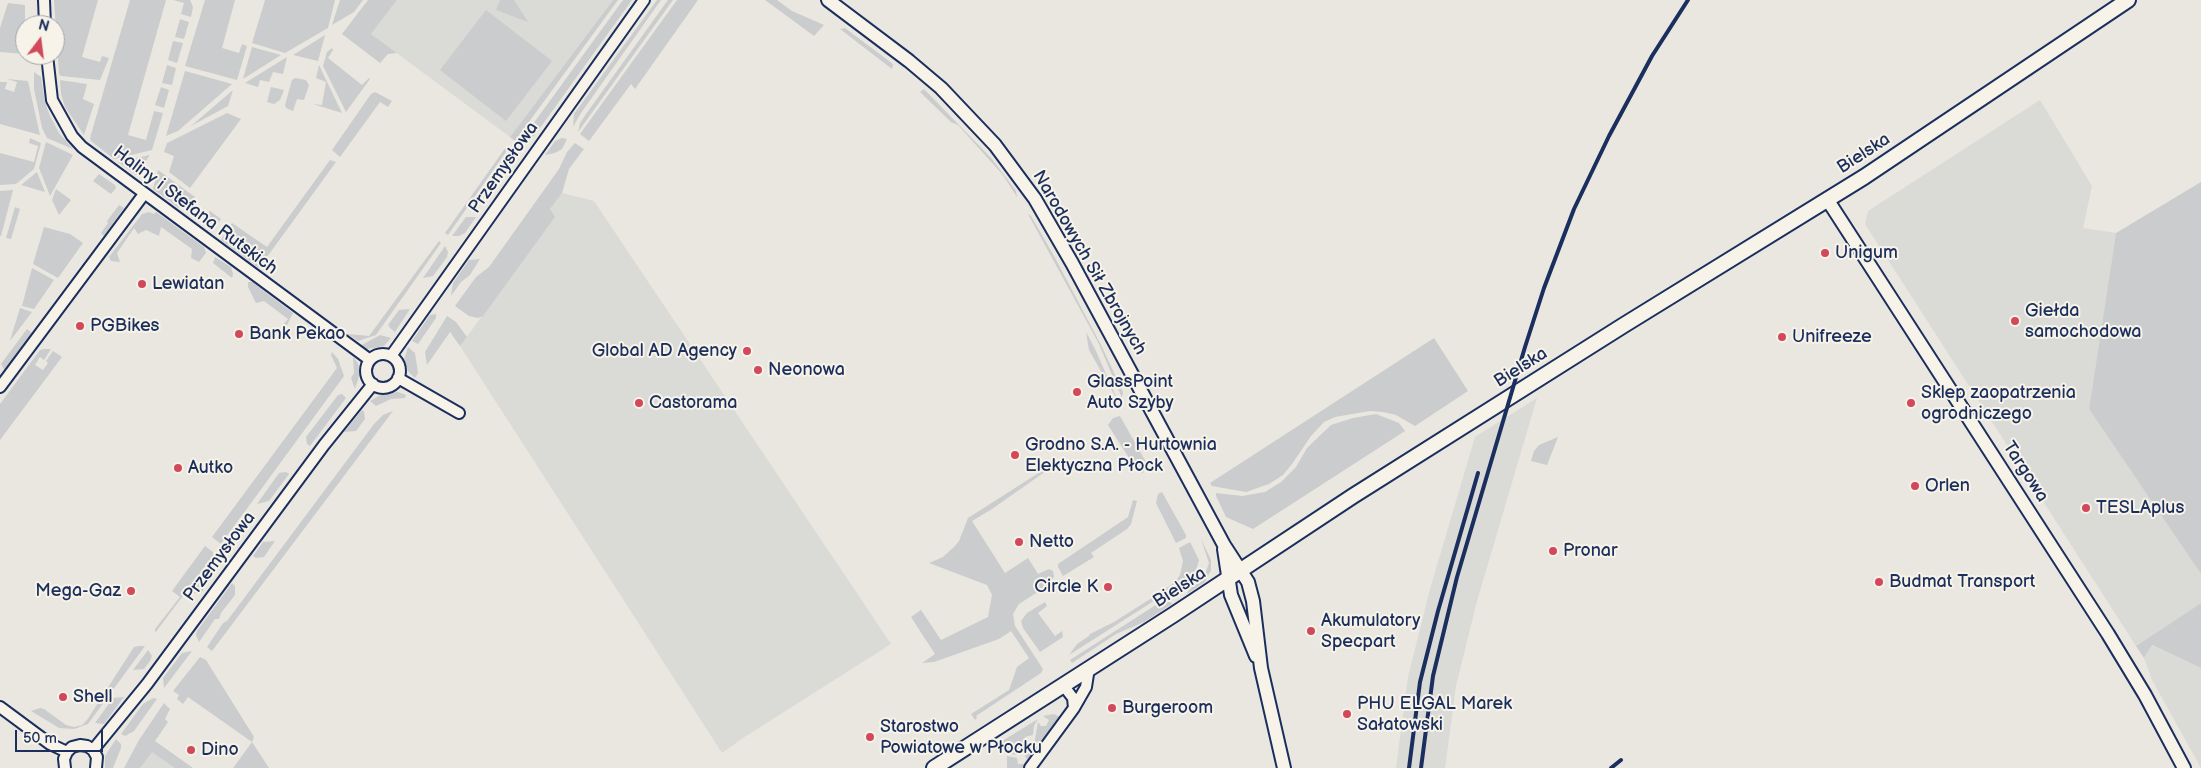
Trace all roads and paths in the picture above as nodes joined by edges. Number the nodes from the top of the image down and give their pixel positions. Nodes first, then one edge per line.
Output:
1 (44, 0) edge
2 (644, 0) edge
3 (828, 0) edge
4 (2128, 0) edge
5 (45, 15) edge
6 (48, 65) edge
7 (144, 194) junction
8 (1827, 200) junction
9 (391, 356) junction
10 (370, 360) junction
11 (398, 378) junction
12 (373, 384) junction
13 (0, 387) edge
14 (459, 413) dead end
15 (1224, 545) junction
16 (1241, 570) junction
17 (1228, 578) junction
18 (1089, 668) junction
19 (1261, 668) junction
20 (1063, 685) junction
21 (0, 707) edge
22 (1074, 708) junction
23 (93, 750) junction
24 (67, 752) junction
25 (66, 768) edge
26 (96, 768) edge
27 (934, 768) edge
28 (1030, 768) edge
29 (1284, 768) edge
30 (2184, 768) edge

1 - 5 street
2 - 9 street, Przemysłowa
3 - 15 street, Narodowych Sił Zbrojnych
4 - 8 main road, Bielska
6 - 7 street, Haliny i Stefana Rutskich
7 - 10 street, Haliny i Stefana Rutskich
7 - 13 street
8 - 16 main road, Bielska
8 - 30 street, Targowa
9 - 10 street
9 - 11 street
10 - 12 street
11 - 12 street
11 - 14 street
12 - 23 street, Przemysłowa
15 - 16 street, Narodowych Sił Zbrojnych
15 - 17 street, Narodowych Sił Zbrojnych
16 - 17 main road, Bielska
16 - 19 street, Narodowych Sił Zbrojnych
17 - 18 main road, Bielska
17 - 19 street, Narodowych Sił Zbrojnych
18 - 20 main road, Bielska
18 - 22 street
19 - 29 street
20 - 22 street
20 - 27 main road, Bielska
21 - 24 street
22 - 28 street
23 - 24 street
23 - 26 street
24 - 25 street

